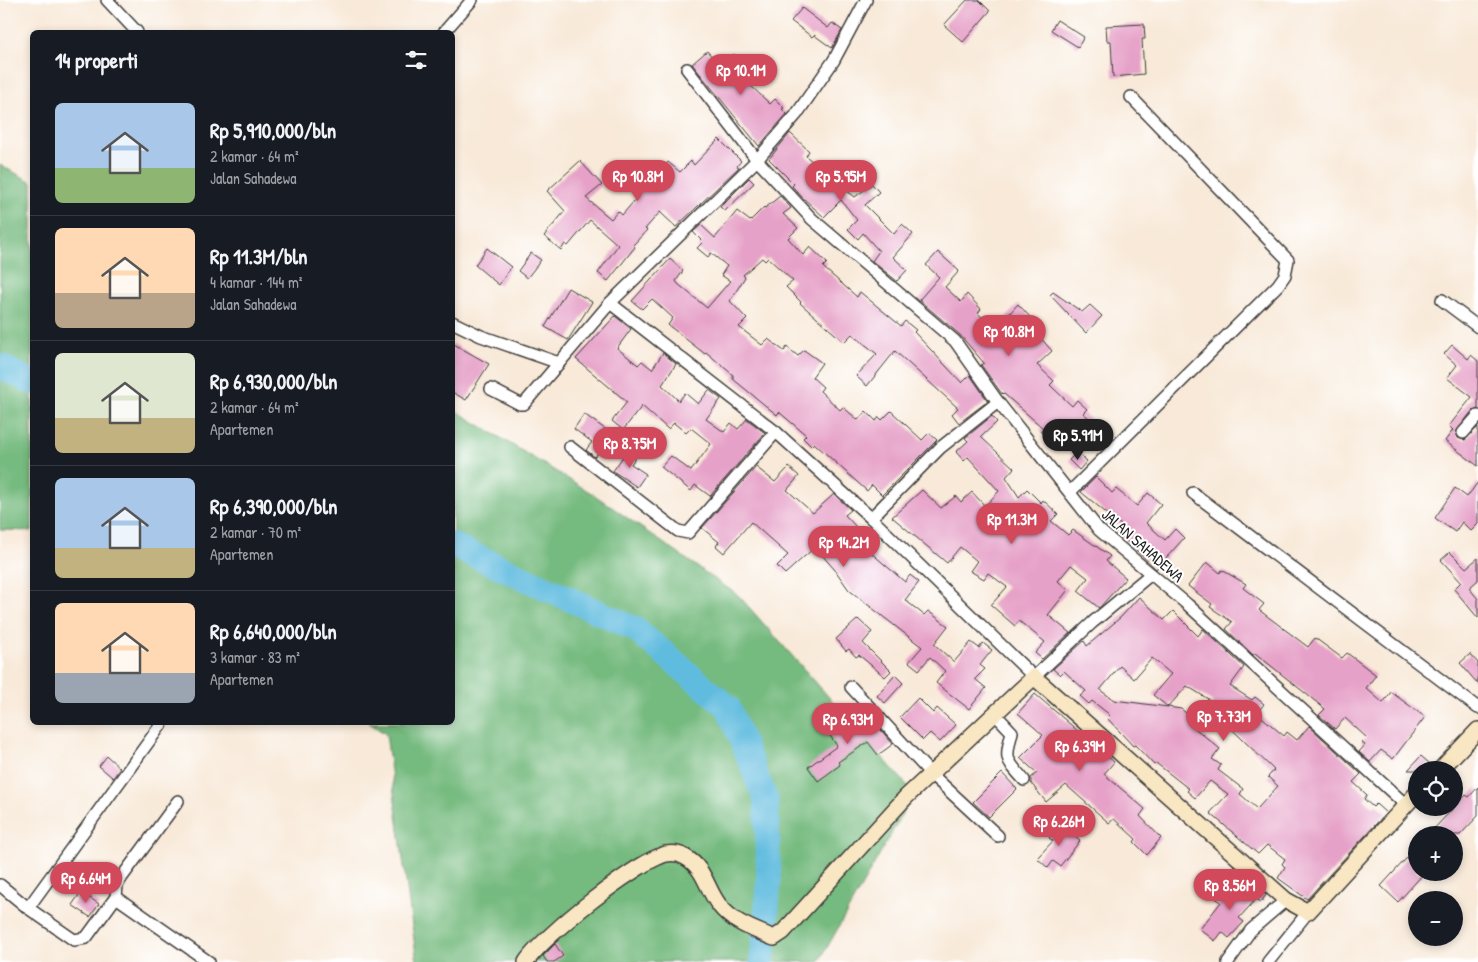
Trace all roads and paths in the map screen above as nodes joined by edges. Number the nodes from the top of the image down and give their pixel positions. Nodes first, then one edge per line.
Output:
1 (107, 0) edge
2 (472, 0) edge
3 (866, 0) edge
4 (135, 30) edge
5 (446, 30) edge
6 (687, 69) dead end
7 (1131, 97) dead end
8 (757, 160) junction
9 (1442, 300) dead end
10 (610, 303) junction
11 (455, 323) edge
12 (1478, 327) edge
13 (560, 362) junction
14 (491, 389) dead end
15 (998, 402) junction
16 (1478, 416) edge
17 (776, 432) junction
18 (1463, 433) dead end
19 (570, 447) dead end
20 (1070, 492) junction
21 (1193, 493) dead end
22 (872, 518) junction
23 (1151, 574) junction
24 (1034, 677) junction
25 (852, 687) dead end
26 (1478, 708) edge
27 (995, 714) junction
28 (161, 725) edge
29 (1478, 730) edge
30 (1449, 761) edge
31 (931, 774) junction
32 (1024, 780) dead end
33 (1408, 797) edge
34 (178, 801) dead end
35 (1408, 803) edge
36 (998, 836) dead end
37 (0, 885) edge
38 (116, 898) junction
39 (1286, 900) junction
40 (28, 908) junction
41 (1308, 912) junction
42 (209, 962) edge
43 (526, 962) edge
44 (1228, 962) edge
45 (1268, 962) edge

1 - 4 street
2 - 5 street
3 - 8 street
6 - 8 street, JALAN SAHADEWA
7 - 20 street
8 - 10 street
8 - 15 street, JALAN SAHADEWA
9 - 12 street
10 - 13 street
10 - 17 street
11 - 13 street
13 - 14 street
15 - 20 street, JALAN SAHADEWA
15 - 22 street
16 - 18 street
17 - 19 street
17 - 22 street
20 - 23 street, JALAN SAHADEWA
21 - 26 street
22 - 24 street
23 - 24 street
23 - 33 street, JALAN SAHADEWA
24 - 27 street
24 - 39 street
25 - 31 street
27 - 31 street
27 - 32 street
28 - 40 street
29 - 30 street
31 - 36 street
31 - 43 street
34 - 38 street
35 - 41 street
37 - 40 street
38 - 40 street
38 - 42 street
39 - 41 street
39 - 44 street
41 - 45 street

